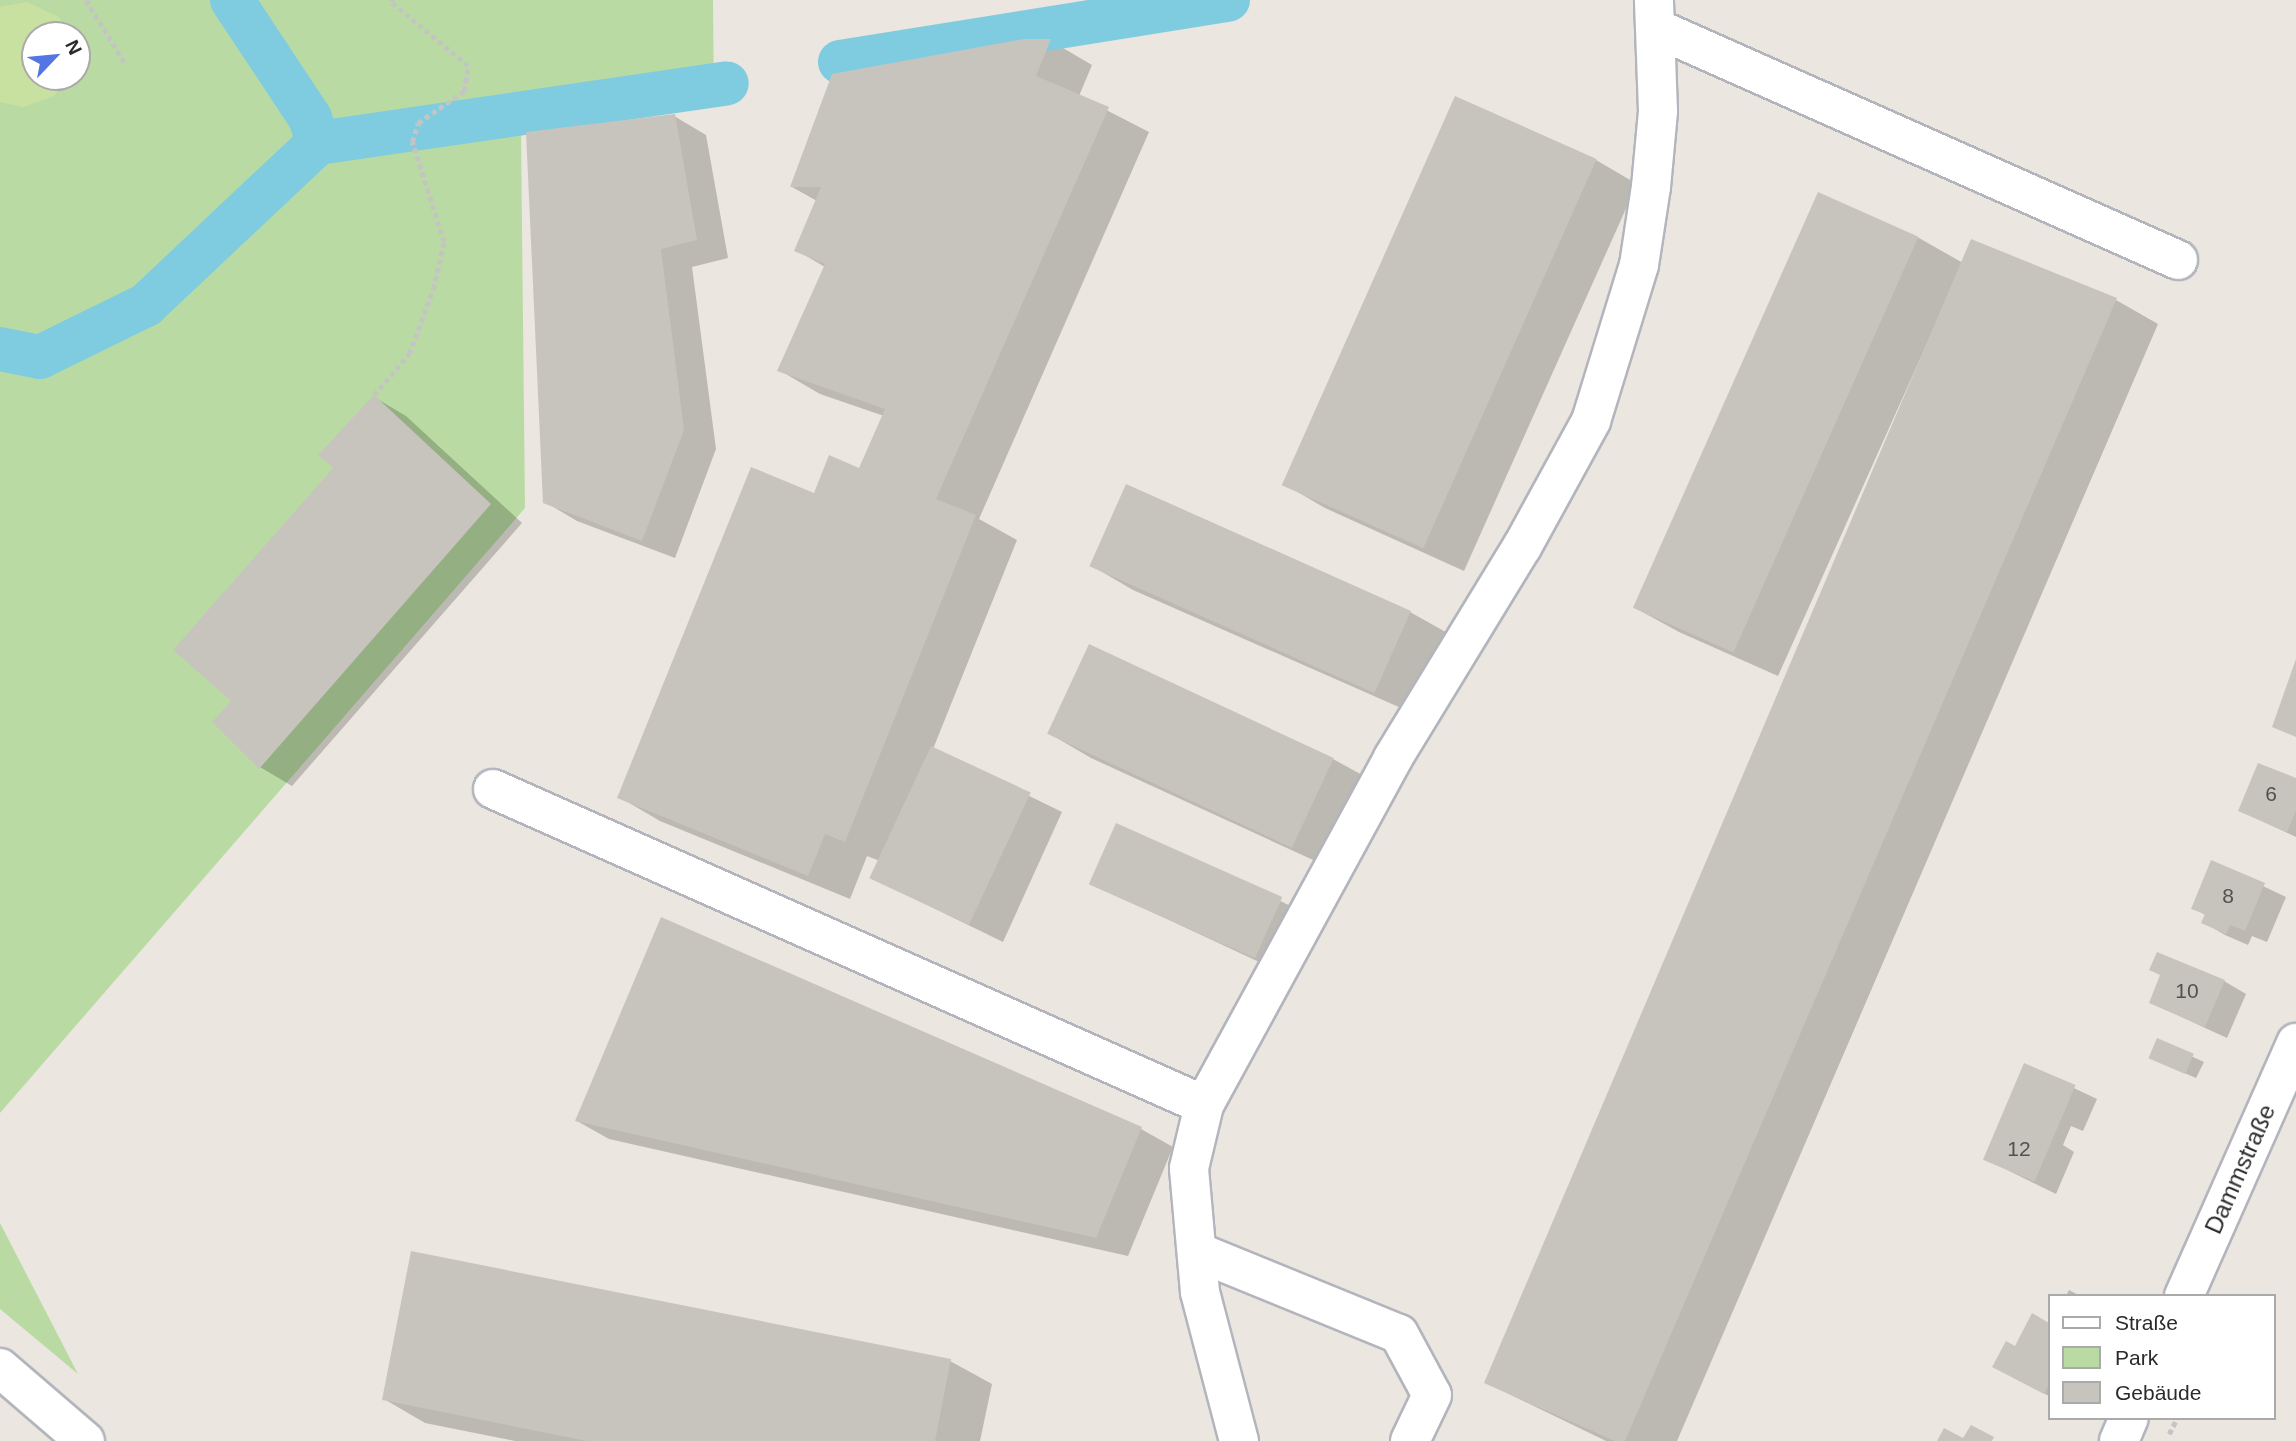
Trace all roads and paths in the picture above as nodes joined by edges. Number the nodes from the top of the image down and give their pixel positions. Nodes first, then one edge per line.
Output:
1 (86, 0) edge
2 (392, 1) edge
3 (1656, 14) edge
4 (125, 63) dead end
5 (2178, 260) dead end
6 (374, 395) dead end
7 (493, 789) dead end
8 (2296, 1043) edge
9 (1204, 1105) junction
10 (1198, 1252) junction
11 (2185, 1294) edge
12 (0, 1368) edge
13 (2128, 1420) edge
14 (2176, 1420) edge
15 (85, 1441) edge
16 (1239, 1441) edge
17 (1410, 1441) edge
18 (2119, 1441) edge
19 (2166, 1441) edge

1 - 4 path
2 - 6 path
3 - 5 street
3 - 9 street
7 - 9 street
8 - 11 street, Dammstraße
9 - 10 street
10 - 16 street
10 - 17 street
12 - 15 street
13 - 18 street
14 - 19 path

